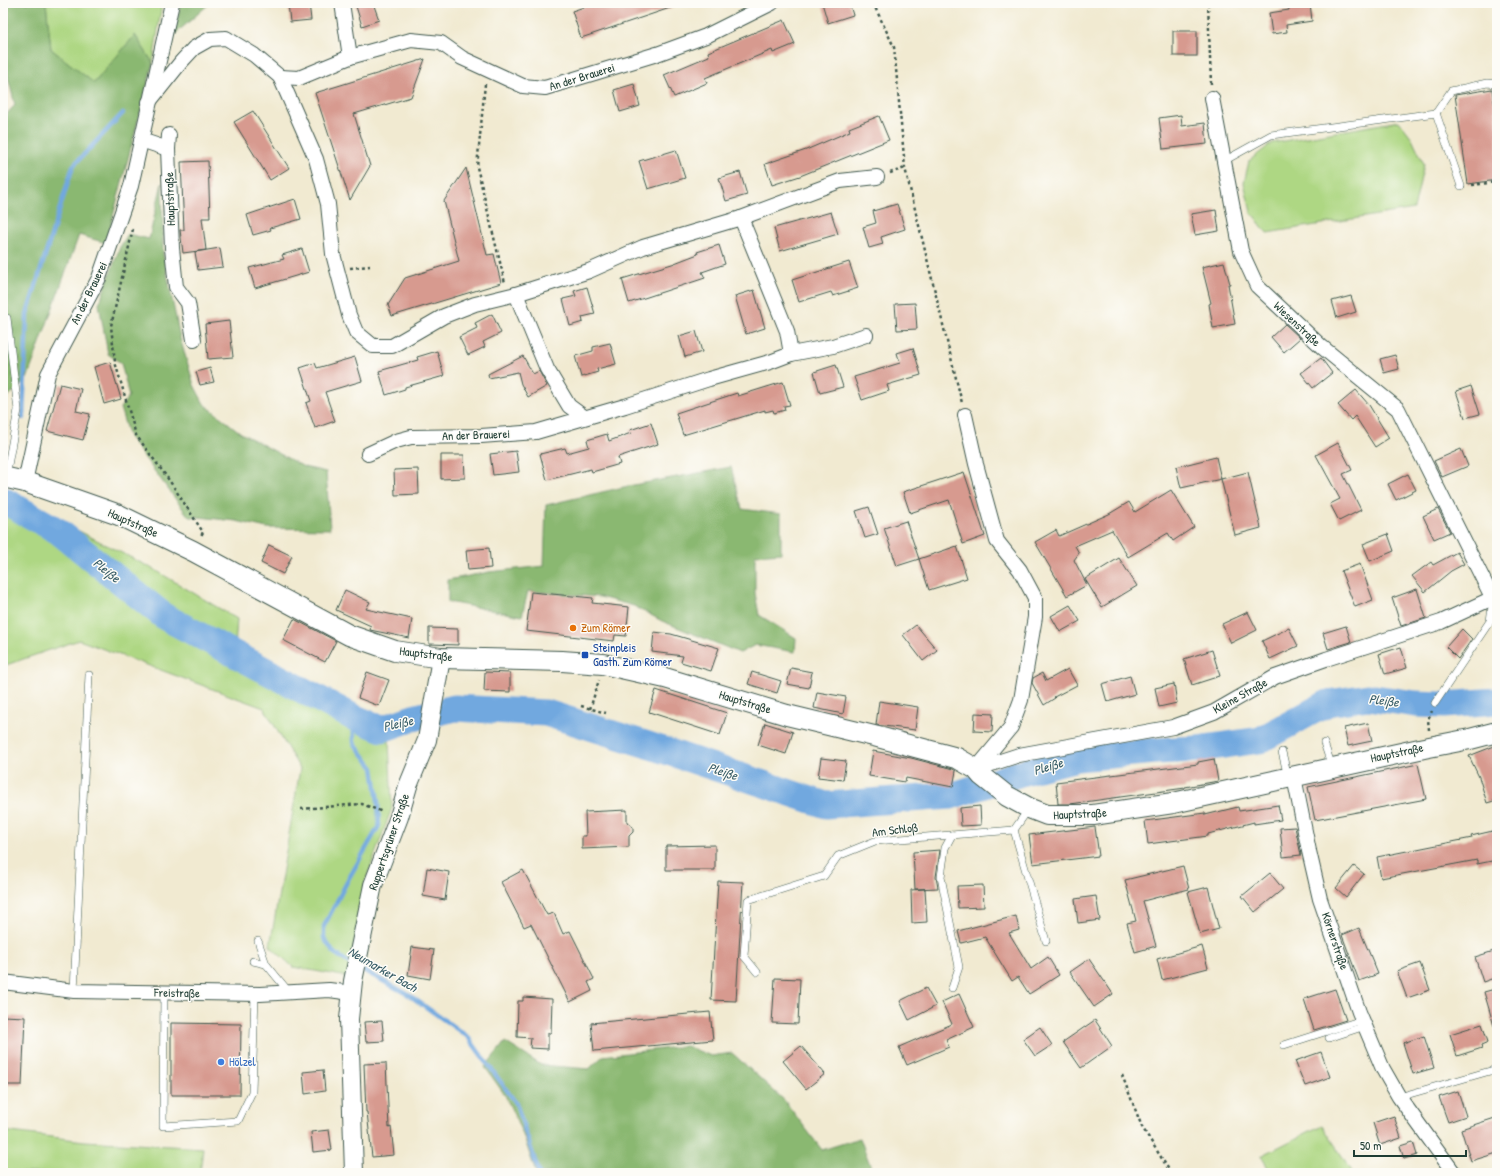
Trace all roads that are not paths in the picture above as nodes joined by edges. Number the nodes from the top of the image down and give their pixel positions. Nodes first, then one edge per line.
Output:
1 (172, 3) edge
2 (342, 3) edge
3 (769, 4) edge
4 (350, 56) junction
5 (280, 77) junction
6 (1497, 84) edge
7 (1212, 98) road end
8 (149, 102) junction
9 (1436, 113) junction
10 (169, 135) dead end
11 (141, 140) junction
12 (168, 149) junction
13 (1224, 160) junction
14 (877, 176) dead end
15 (1461, 186) dead end
16 (741, 218) junction
17 (512, 295) junction
18 (6, 318) dead end
19 (866, 334) dead end
20 (194, 340) dead end
21 (791, 354) junction
22 (965, 415) road end
23 (584, 417) junction
24 (368, 454) dead end
25 (5, 477) edge
26 (25, 482) junction
27 (1495, 597) edge
28 (441, 658) junction
29 (89, 674) dead end
30 (1435, 703) dead end
31 (1497, 732) edge
32 (1324, 742) dead end
33 (1282, 752) dead end
34 (1333, 768) junction
35 (979, 773) junction
36 (1291, 778) junction
37 (1029, 808) junction
38 (1014, 830) junction
39 (952, 835) junction
40 (258, 941) dead end
41 (1046, 941) dead end
42 (253, 961) dead end
43 (266, 964) junction
44 (757, 972) dead end
45 (3, 982) edge
46 (352, 987) junction
47 (952, 988) dead end
48 (74, 991) junction
49 (164, 992) junction
50 (290, 992) junction
51 (255, 994) junction
52 (1363, 1023) junction
53 (1329, 1038) dead end
54 (1284, 1045) dead end
55 (1497, 1068) edge
56 (1399, 1097) junction
57 (354, 1173) edge
58 (1454, 1173) edge

1 - 8 street, An der Brauerei
2 - 4 street
3 - 4 street, An der Brauerei
4 - 5 street, An der Brauerei
5 - 8 street, An der Brauerei
5 - 17 street, An der Brauerei
6 - 9 lane
7 - 13 street, Wiesenstraße
8 - 11 street, An der Brauerei
9 - 13 lane
9 - 15 lane
10 - 12 street, Hauptstraße
11 - 12 street
11 - 26 street, An der Brauerei
12 - 20 street, Hauptstraße
13 - 27 street, Wiesenstraße
14 - 16 street, An der Brauerei
16 - 17 street, An der Brauerei
16 - 21 street
17 - 23 street
18 - 25 lane
19 - 21 street, An der Brauerei
21 - 23 street, An der Brauerei
22 - 35 street
23 - 24 street, An der Brauerei
25 - 26 main road, Hauptstraße
26 - 28 main road, Hauptstraße
27 - 30 lane
27 - 35 street, Kleine Straße
28 - 35 main road, Hauptstraße
28 - 46 street, Ruppertsgrüner Straße
29 - 48 lane
31 - 34 main road, Hauptstraße
32 - 34 lane
33 - 36 lane
34 - 36 main road, Hauptstraße
35 - 37 main road, Hauptstraße
36 - 37 main road, Hauptstraße
36 - 52 street, Körnerstraße
37 - 38 lane
38 - 39 lane, Am Schloß
38 - 41 lane
39 - 44 lane, Am Schloß
39 - 47 lane
40 - 43 lane
42 - 43 lane
43 - 50 lane
45 - 48 street, Freistraße
46 - 50 street, Freistraße
46 - 57 street, Ruppertsgrüner Straße
48 - 49 street, Freistraße
49 - 51 street, Freistraße
49 - 51 lane
50 - 51 street, Freistraße
52 - 53 lane
52 - 54 lane
52 - 56 street, Körnerstraße
55 - 56 lane
56 - 58 street, Körnerstraße

